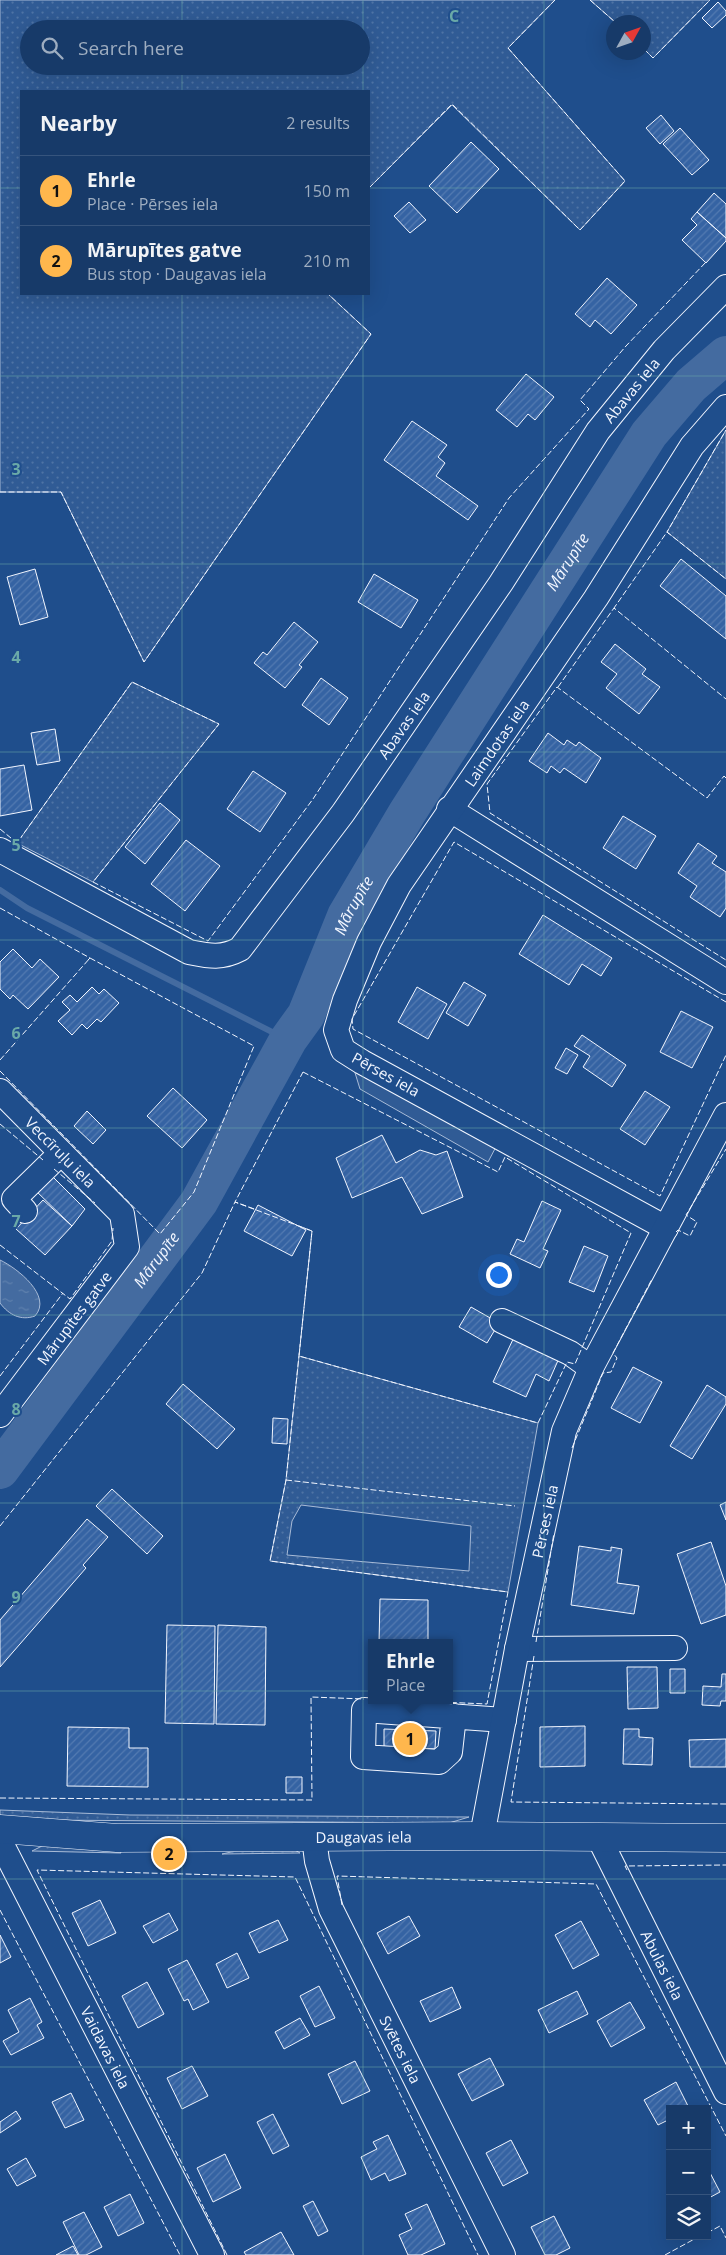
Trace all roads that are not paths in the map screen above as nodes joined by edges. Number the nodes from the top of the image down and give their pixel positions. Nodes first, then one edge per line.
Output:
1 (726, 287) edge
2 (726, 407) edge
3 (450, 809) junction
4 (0, 850) edge
5 (726, 982) edge
6 (0, 1091) edge
7 (726, 1116) edge
8 (61, 1153) junction
9 (25, 1211) dead end
10 (122, 1214) joint
11 (666, 1228) junction
12 (502, 1321) dead end
13 (591, 1368) junction
14 (0, 1415) edge
15 (675, 1648) dead end
16 (517, 1649) junction
17 (454, 1716) dead end
18 (504, 1720) junction
19 (0, 1829) edge
20 (482, 1836) junction
21 (314, 1838) junction
22 (599, 1838) junction
23 (726, 1838) edge
24 (0, 1841) edge
25 (726, 2092) edge
26 (212, 2255) edge
27 (502, 2255) edge

1 - 4 street, Abavas iela
2 - 3 street, Laimdotas iela
3 - 5 street
3 - 11 street, Pērses iela
6 - 8 street, Veccīruļu iela
7 - 11 street, Pērses iela
8 - 9 street
8 - 10 street, Veccīruļu iela
10 - 14 street, Mārupītes gatve
11 - 13 street, Pērses iela
12 - 13 street
13 - 16 street, Pērses iela
15 - 16 street
16 - 18 street, Pērses iela
17 - 18 street
18 - 20 street, Pērses iela
19 - 21 main road, Daugavas iela
20 - 21 main road, Daugavas iela
20 - 22 main road, Daugavas iela
21 - 27 street, Svētes iela
22 - 23 main road, Daugavas iela
22 - 25 street, Abulas iela
24 - 26 street, Vaidavas iela

